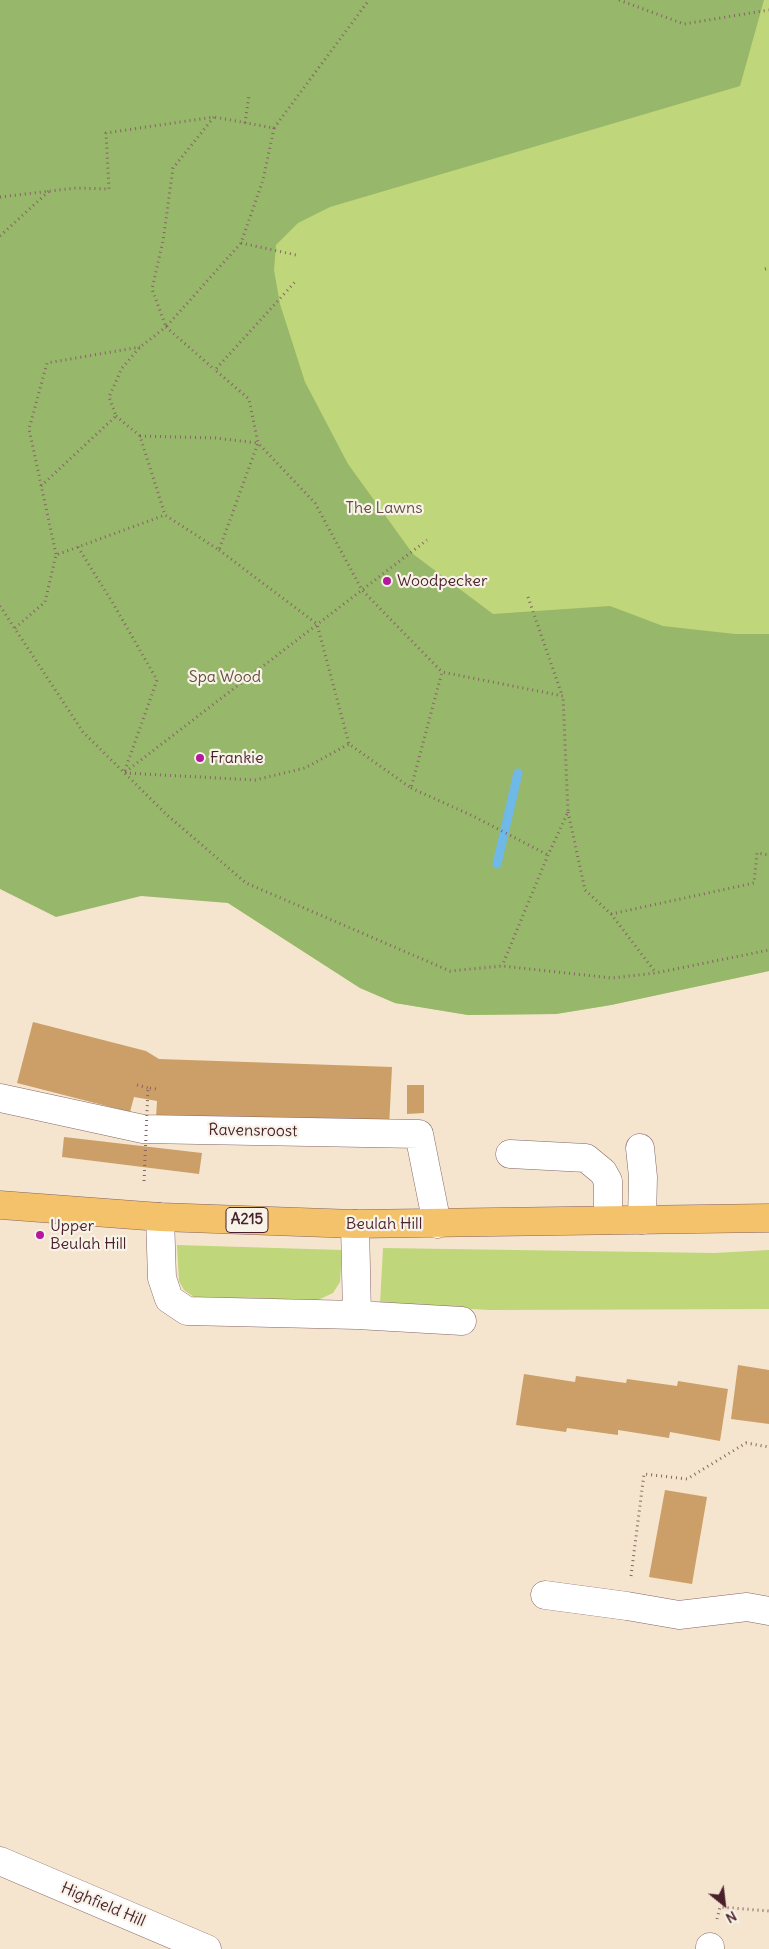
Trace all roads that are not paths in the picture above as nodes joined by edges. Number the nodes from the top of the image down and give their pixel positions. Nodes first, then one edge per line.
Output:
1 (0, 1098) edge
2 (640, 1148) dead end
3 (510, 1154) dead end
4 (0, 1205) edge
5 (160, 1217) junction
6 (769, 1218) edge
7 (608, 1220) junction
8 (642, 1220) junction
9 (355, 1224) junction
10 (437, 1224) junction
11 (357, 1315) junction
12 (462, 1321) dead end
13 (545, 1596) dead end
14 (769, 1612) edge
15 (0, 1861) edge
16 (207, 1949) edge

1 - 10 street, Ravensroost
2 - 8 street
3 - 7 street
4 - 5 main road, Beulah Hill / A215
5 - 9 main road, Beulah Hill / A215
5 - 11 street
6 - 8 main road, Beulah Hill / A215
7 - 8 main road, Beulah Hill / A215
7 - 10 main road, Beulah Hill / A215
9 - 10 main road, Beulah Hill / A215
9 - 11 street
11 - 12 street
13 - 14 street
15 - 16 street, Highfield Hill

